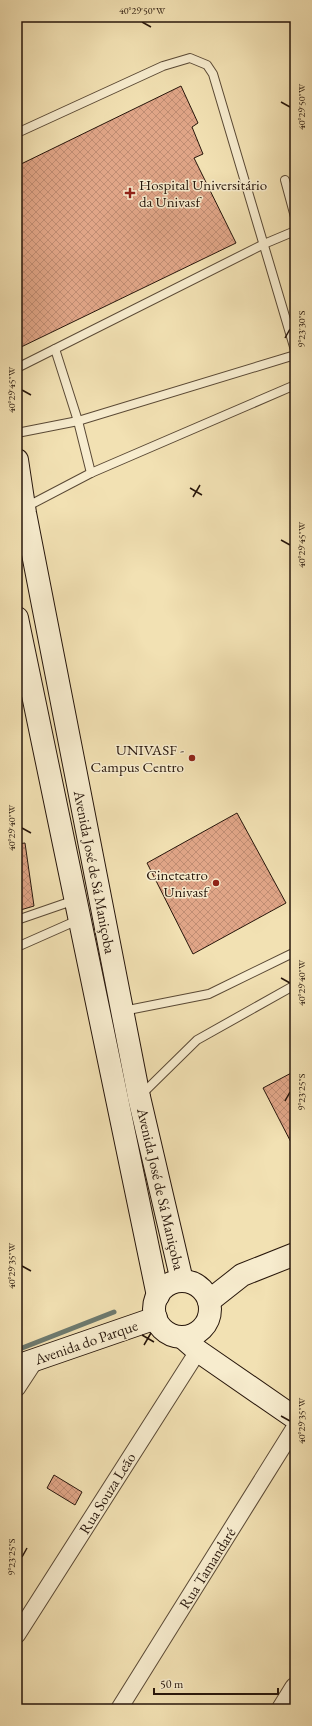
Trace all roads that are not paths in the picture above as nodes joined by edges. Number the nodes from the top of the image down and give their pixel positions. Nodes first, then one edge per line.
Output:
1 (17, 134) edge
2 (285, 180) dead end
3 (295, 217) edge
4 (295, 231) edge
5 (264, 244) junction
6 (55, 349) junction
7 (295, 350) edge
8 (295, 355) edge
9 (17, 368) edge
10 (295, 385) edge
11 (78, 421) junction
12 (17, 433) edge
13 (17, 460) edge
14 (91, 473) junction
15 (21, 510) edge
16 (17, 618) edge
17 (78, 909) junction
18 (17, 920) edge
19 (17, 947) edge
20 (295, 952) edge
21 (295, 985) edge
22 (122, 1011) junction
23 (139, 1096) junction
24 (295, 1254) edge
25 (182, 1281) junction
26 (158, 1296) junction
27 (209, 1301) junction
28 (156, 1318) junction
29 (190, 1344) junction
30 (26, 1362) edge
31 (17, 1388) edge
32 (295, 1418) edge
33 (295, 1427) edge
34 (17, 1635) edge
35 (295, 1688) edge
36 (120, 1709) edge
37 (282, 1709) edge

1 - 5 lane
2 - 3 lane
4 - 5 lane
5 - 6 lane
5 - 7 lane
6 - 9 lane
6 - 11 lane
8 - 11 lane
10 - 14 lane
11 - 12 lane
11 - 14 lane
13 - 15 main road, Avenida José de Sá Maniçoba
14 - 15 lane
15 - 22 main road, Avenida José de Sá Maniçoba
16 - 17 main road, Avenida José de Sá Maniçoba
17 - 18 lane
17 - 19 lane
17 - 26 main road, Avenida José de Sá Maniçoba
20 - 22 lane
21 - 23 lane
22 - 23 main road, Avenida José de Sá Maniçoba
23 - 25 main road, Avenida José de Sá Maniçoba
24 - 27 main road
25 - 26 main road
25 - 27 main road
26 - 28 main road
27 - 29 main road
28 - 29 main road
28 - 30 main road, Avenida do Parque
29 - 32 main road
29 - 34 street, Rua Souza Leão
30 - 31 street
33 - 36 street, Rua Tamandaré
35 - 37 street

